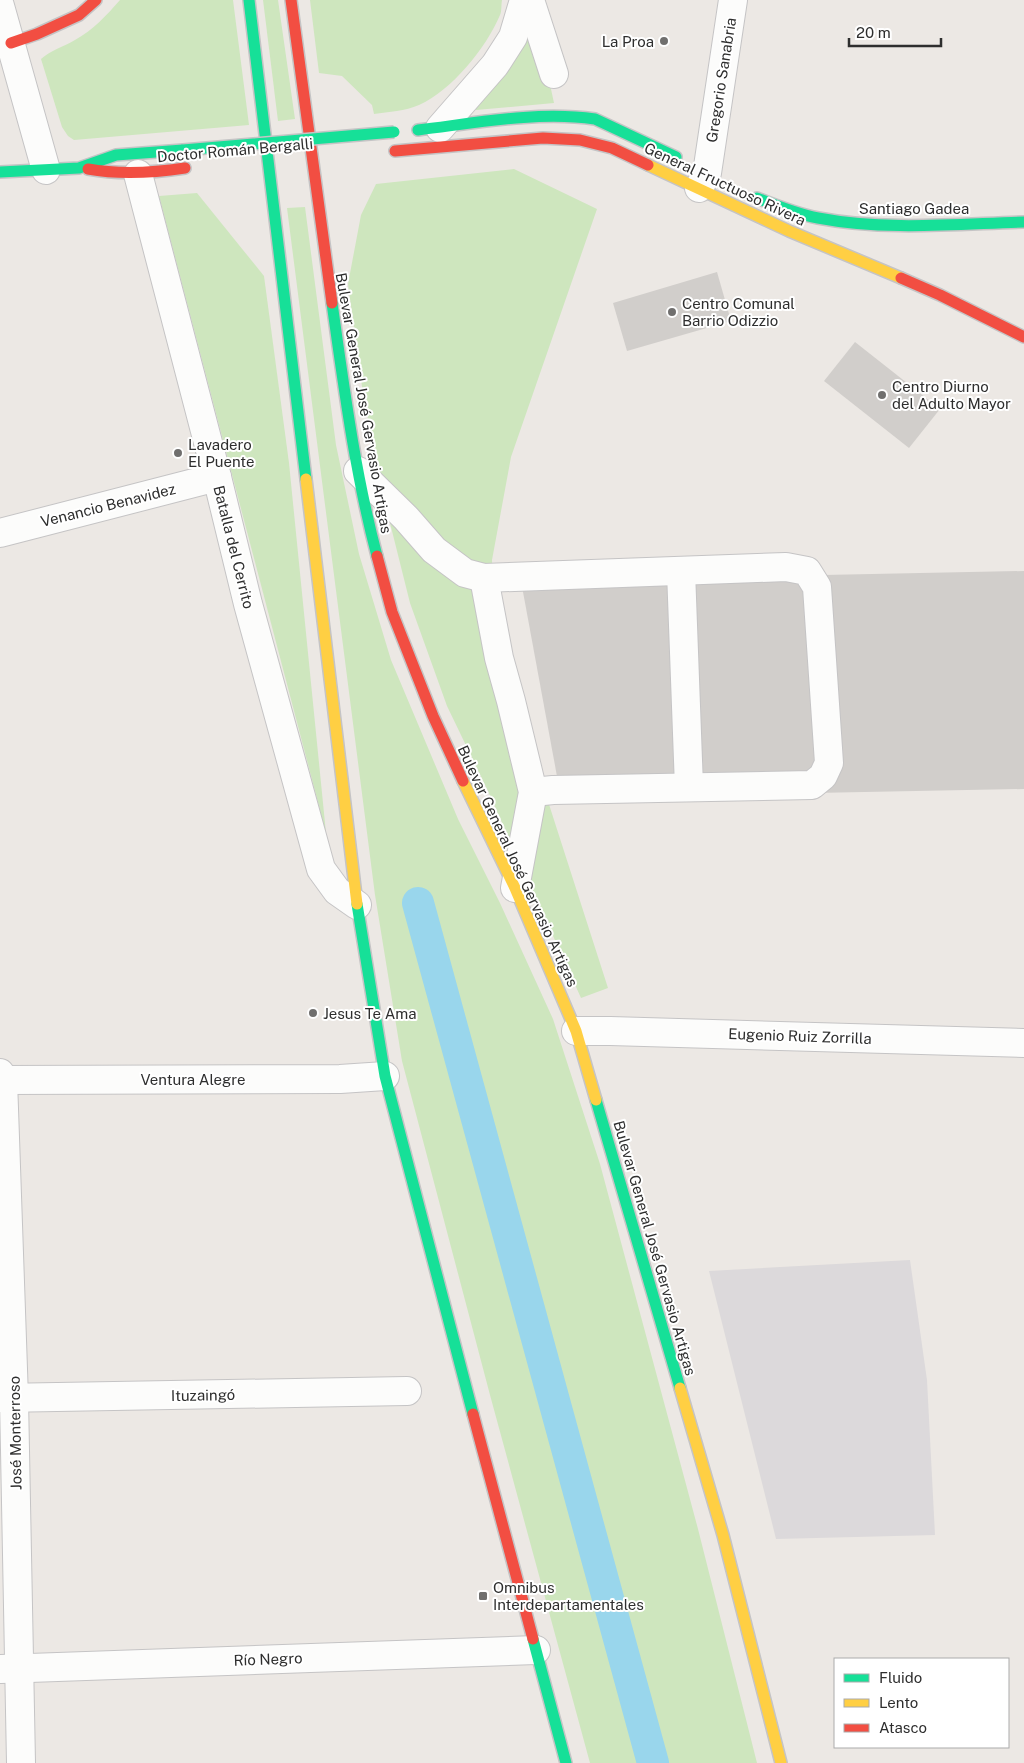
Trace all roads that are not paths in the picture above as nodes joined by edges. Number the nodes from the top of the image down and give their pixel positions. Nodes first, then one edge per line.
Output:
1 (96, 0) edge
2 (249, 0) edge
3 (291, 0) edge
4 (524, 0) edge
5 (530, 0) edge
6 (733, 0) edge
7 (0, 6) edge
8 (11, 43) junction
9 (554, 74) dead end
10 (440, 128) junction
11 (394, 132) joint
12 (390, 151) dead end
13 (328, 156) dead end
14 (300, 159) dead end
15 (280, 160) dead end
16 (682, 160) dead end
17 (261, 162) dead end
18 (79, 168) junction
19 (190, 168) dead end
20 (46, 170) junction
21 (0, 172) edge
22 (138, 174) junction
23 (705, 177) junction
24 (749, 194) dead end
25 (804, 215) joint
26 (1024, 222) edge
27 (1024, 337) edge
28 (358, 471) junction
29 (217, 477) junction
30 (0, 532) edge
31 (681, 571) junction
32 (484, 578) junction
33 (689, 787) junction
34 (533, 792) junction
35 (515, 888) junction
36 (357, 905) junction
37 (576, 1031) junction
38 (1024, 1043) edge
39 (386, 1076) junction
40 (1, 1078) edge
41 (407, 1391) dead end
42 (7, 1398) edge
43 (536, 1650) junction
44 (9, 1669) edge
45 (21, 1763) edge
46 (566, 1763) edge
47 (780, 1763) edge

1 - 8 main road
2 - 36 main road
3 - 28 main road, Bulevar General José Gervasio Artigas
4 - 10 street
5 - 9 street
6 - 23 street, Gregorio Sanabria
7 - 8 street
8 - 20 street
10 - 11 main road, General Fructuoso Rivera
10 - 16 main road, General Fructuoso Rivera
11 - 18 main road, Doctor Román Bergalli, bridge
12 - 23 main road, General Fructuoso Rivera
13 - 14 main road, Doctor Román Bergalli
15 - 17 main road, Doctor Román Bergalli
18 - 20 main road, Doctor Román Bergalli
18 - 22 main road, Doctor Román Bergalli
19 - 22 main road, Doctor Román Bergalli
20 - 21 main road, Doctor Román Bergalli
22 - 29 street, Batalla del Cerrito
23 - 27 main road, General Fructuoso Rivera
24 - 25 main road, General Fructuoso Rivera
25 - 26 main road, Santiago Gadea
28 - 32 street
28 - 35 main road, Bulevar General José Gervasio Artigas
29 - 30 street, Venancio Benavidez
29 - 36 street, Batalla del Cerrito
31 - 32 street
31 - 33 street
31 - 33 street
32 - 34 street
33 - 34 street
34 - 35 street
35 - 37 main road, Bulevar General José Gervasio Artigas
36 - 39 main road
37 - 38 street, Eugenio Ruiz Zorrilla
37 - 47 main road, Bulevar General José Gervasio Artigas
39 - 40 street, Ventura Alegre
39 - 43 main road
40 - 42 street, José Monterroso
41 - 42 street, Ituzaingó
42 - 44 street, José Monterroso
43 - 44 street, Río Negro
43 - 46 main road
44 - 45 street, José Monterroso

